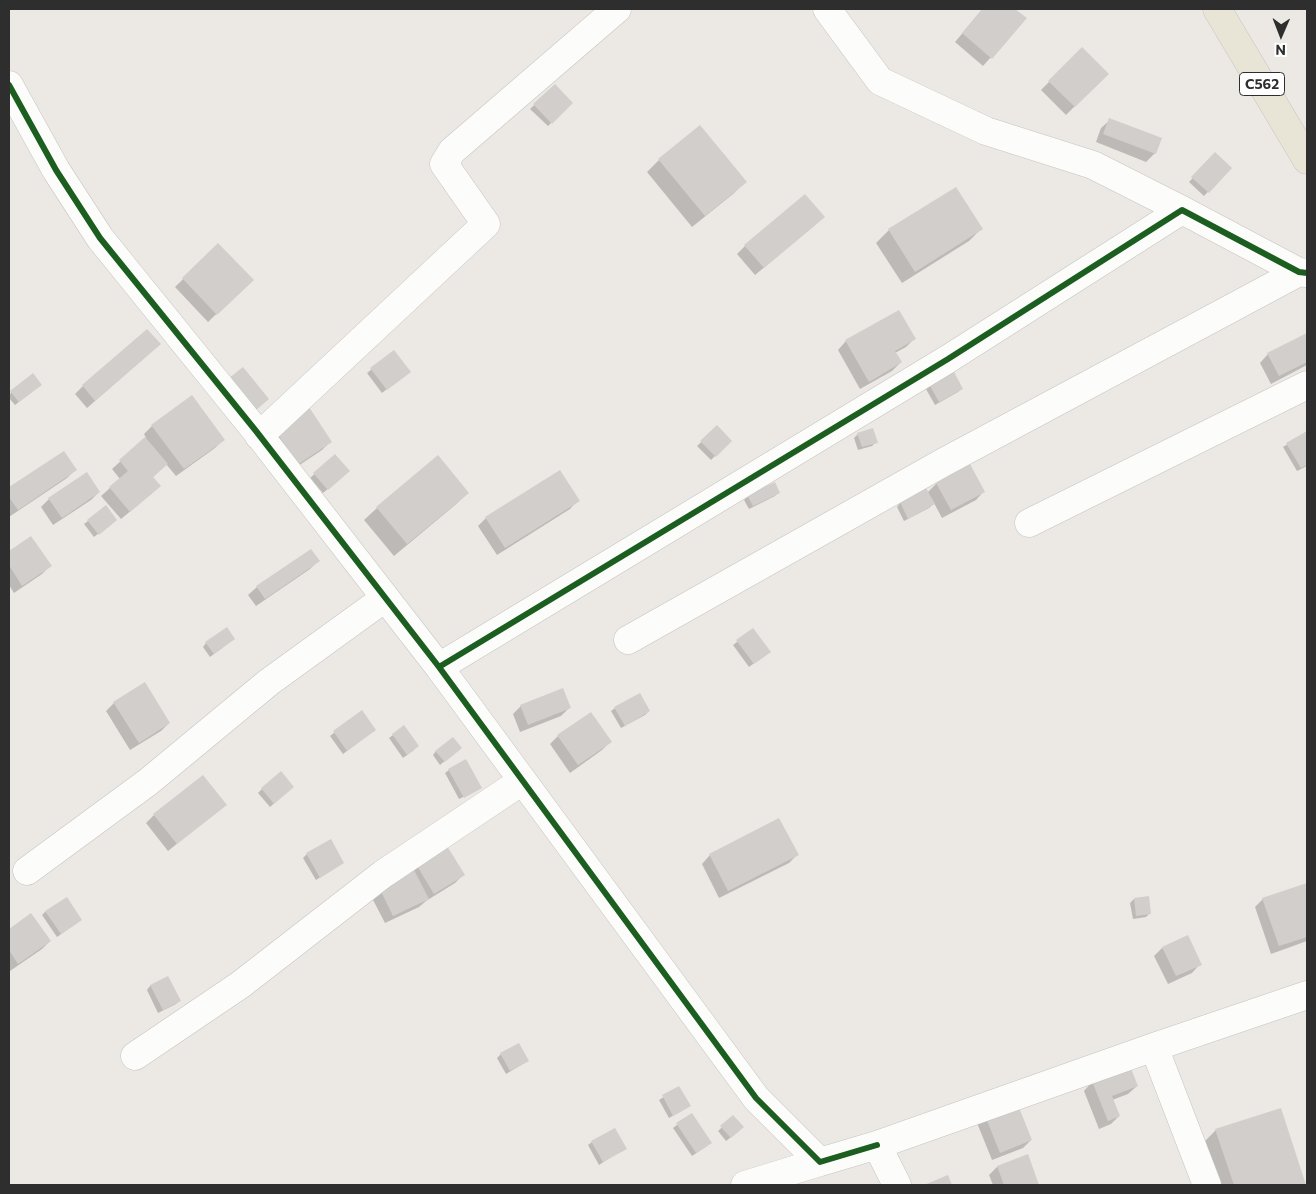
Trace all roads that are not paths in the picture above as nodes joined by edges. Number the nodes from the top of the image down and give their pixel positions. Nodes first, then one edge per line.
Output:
1 (617, 9) edge
2 (827, 9) edge
3 (1217, 9) edge
4 (9, 85) edge
5 (1307, 160) edge
6 (1182, 210) junction
7 (1303, 273) edge
8 (1307, 384) edge
9 (259, 436) junction
10 (1029, 524) dead end
11 (385, 598) junction
12 (628, 640) dead end
13 (439, 667) junction
14 (522, 781) junction
15 (28, 871) dead end
16 (1307, 995) edge
17 (1154, 1047) junction
18 (135, 1056) dead end
19 (877, 1145) junction
20 (820, 1162) junction
21 (745, 1185) edge
22 (897, 1185) edge
23 (1207, 1185) edge

1 - 9 street
2 - 6 street
3 - 5 main road, C562
4 - 9 street
6 - 7 street
6 - 13 street
7 - 12 street
8 - 10 street
9 - 11 street
11 - 13 street
11 - 15 street
13 - 14 street
14 - 18 street
14 - 20 street
16 - 17 street
17 - 19 street
17 - 23 street
19 - 20 street
19 - 22 street
20 - 21 street

